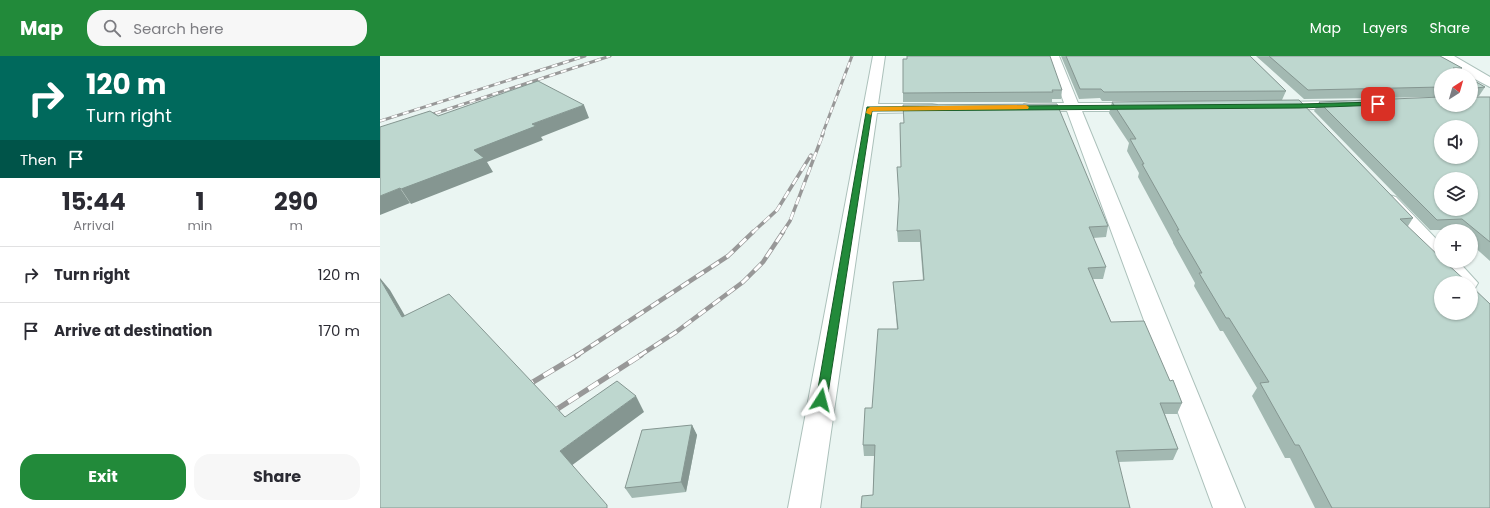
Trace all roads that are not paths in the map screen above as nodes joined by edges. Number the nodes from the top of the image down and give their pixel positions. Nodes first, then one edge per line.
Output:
1 (879, 56) edge
2 (1053, 56) edge
3 (1445, 56) edge
4 (1490, 83) edge
5 (1282, 89) edge
6 (1362, 104) edge
7 (1260, 106) edge
8 (1299, 106) junction
9 (1018, 107) edge
10 (1073, 107) junction
11 (1151, 107) edge
12 (948, 108) edge
13 (870, 109) junction
14 (1315, 123) edge
15 (1381, 192) edge
16 (1434, 249) edge
17 (1453, 268) edge
18 (1460, 276) edge
19 (804, 508) edge
20 (1229, 508) edge

1 - 13 street
2 - 10 street
3 - 4 street
5 - 8 street
6 - 8 street
7 - 8 street
8 - 14 street
9 - 10 street
10 - 11 street
10 - 20 street
12 - 13 street
13 - 19 street
15 - 16 street
17 - 18 street

